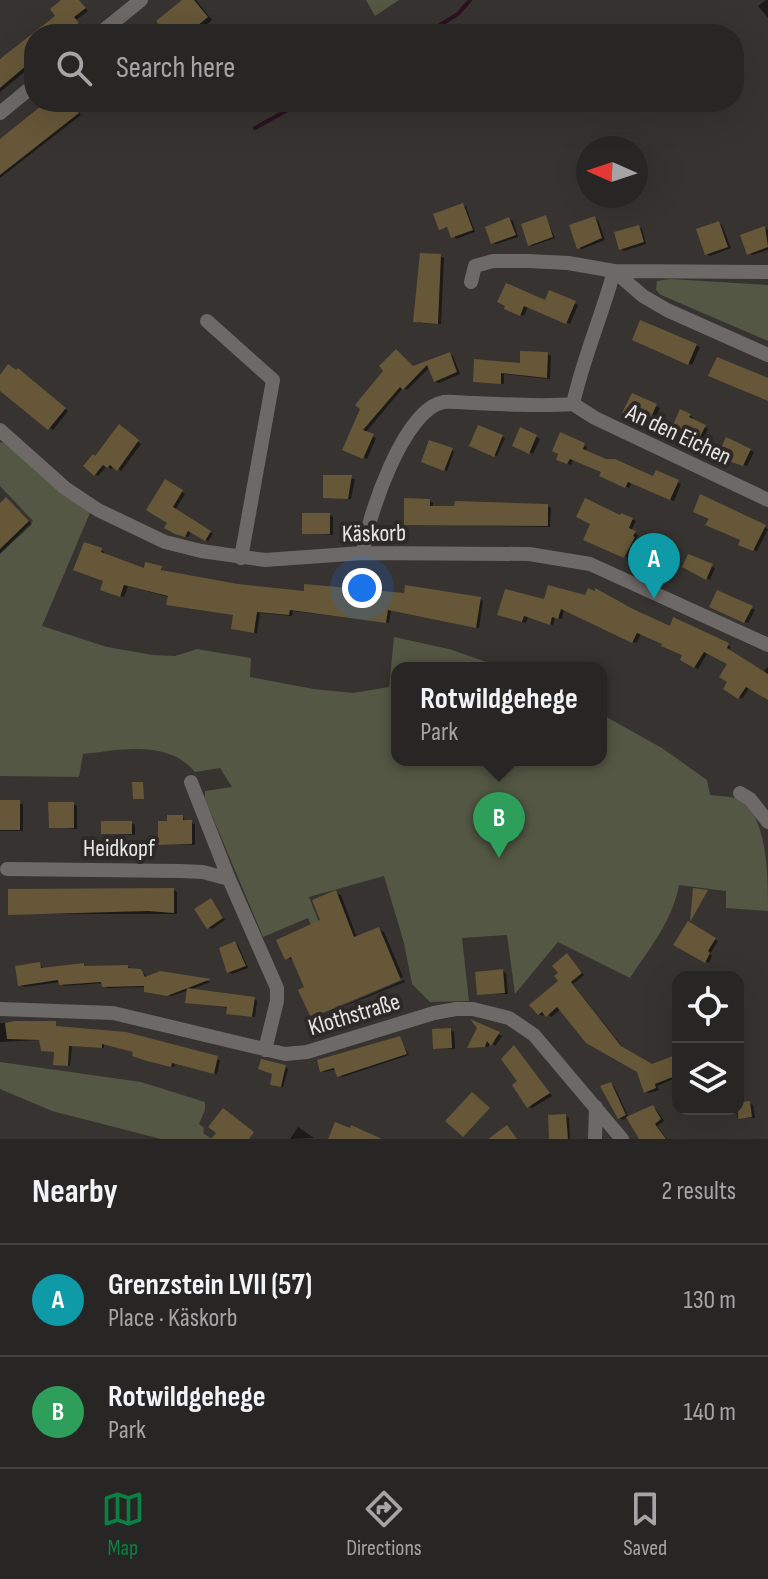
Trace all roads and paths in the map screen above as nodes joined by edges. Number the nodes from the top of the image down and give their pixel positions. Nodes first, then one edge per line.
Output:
1 (141, 0) edge
2 (111, 24) edge
3 (24, 93) edge
4 (0, 113) edge
5 (614, 271) junction
6 (768, 272) edge
7 (471, 282) dead end
8 (207, 321) dead end
9 (768, 355) edge
10 (573, 404) junction
11 (0, 430) edge
12 (768, 500) edge
13 (363, 553) junction
14 (241, 558) junction
15 (768, 645) edge
16 (191, 782) dead end
17 (740, 793) dead end
18 (768, 822) edge
19 (7, 869) dead end
20 (229, 879) junction
21 (0, 1009) edge
22 (265, 1050) junction
23 (596, 1107) junction
24 (595, 1139) edge
25 (622, 1139) edge

1 - 2 street
3 - 4 street
5 - 6 street
5 - 7 street
5 - 9 street
5 - 10 street
8 - 14 street
10 - 12 street, An den Eichen
10 - 13 street
11 - 14 street, Käskorb
13 - 14 street, Käskorb
13 - 15 street, Käskorb
16 - 20 street
17 - 18 street
19 - 20 street, Heidkopf
20 - 22 street
21 - 22 street, Klothstraße
22 - 23 street, Klothstraße
23 - 24 street
23 - 25 street, Klothstraße

